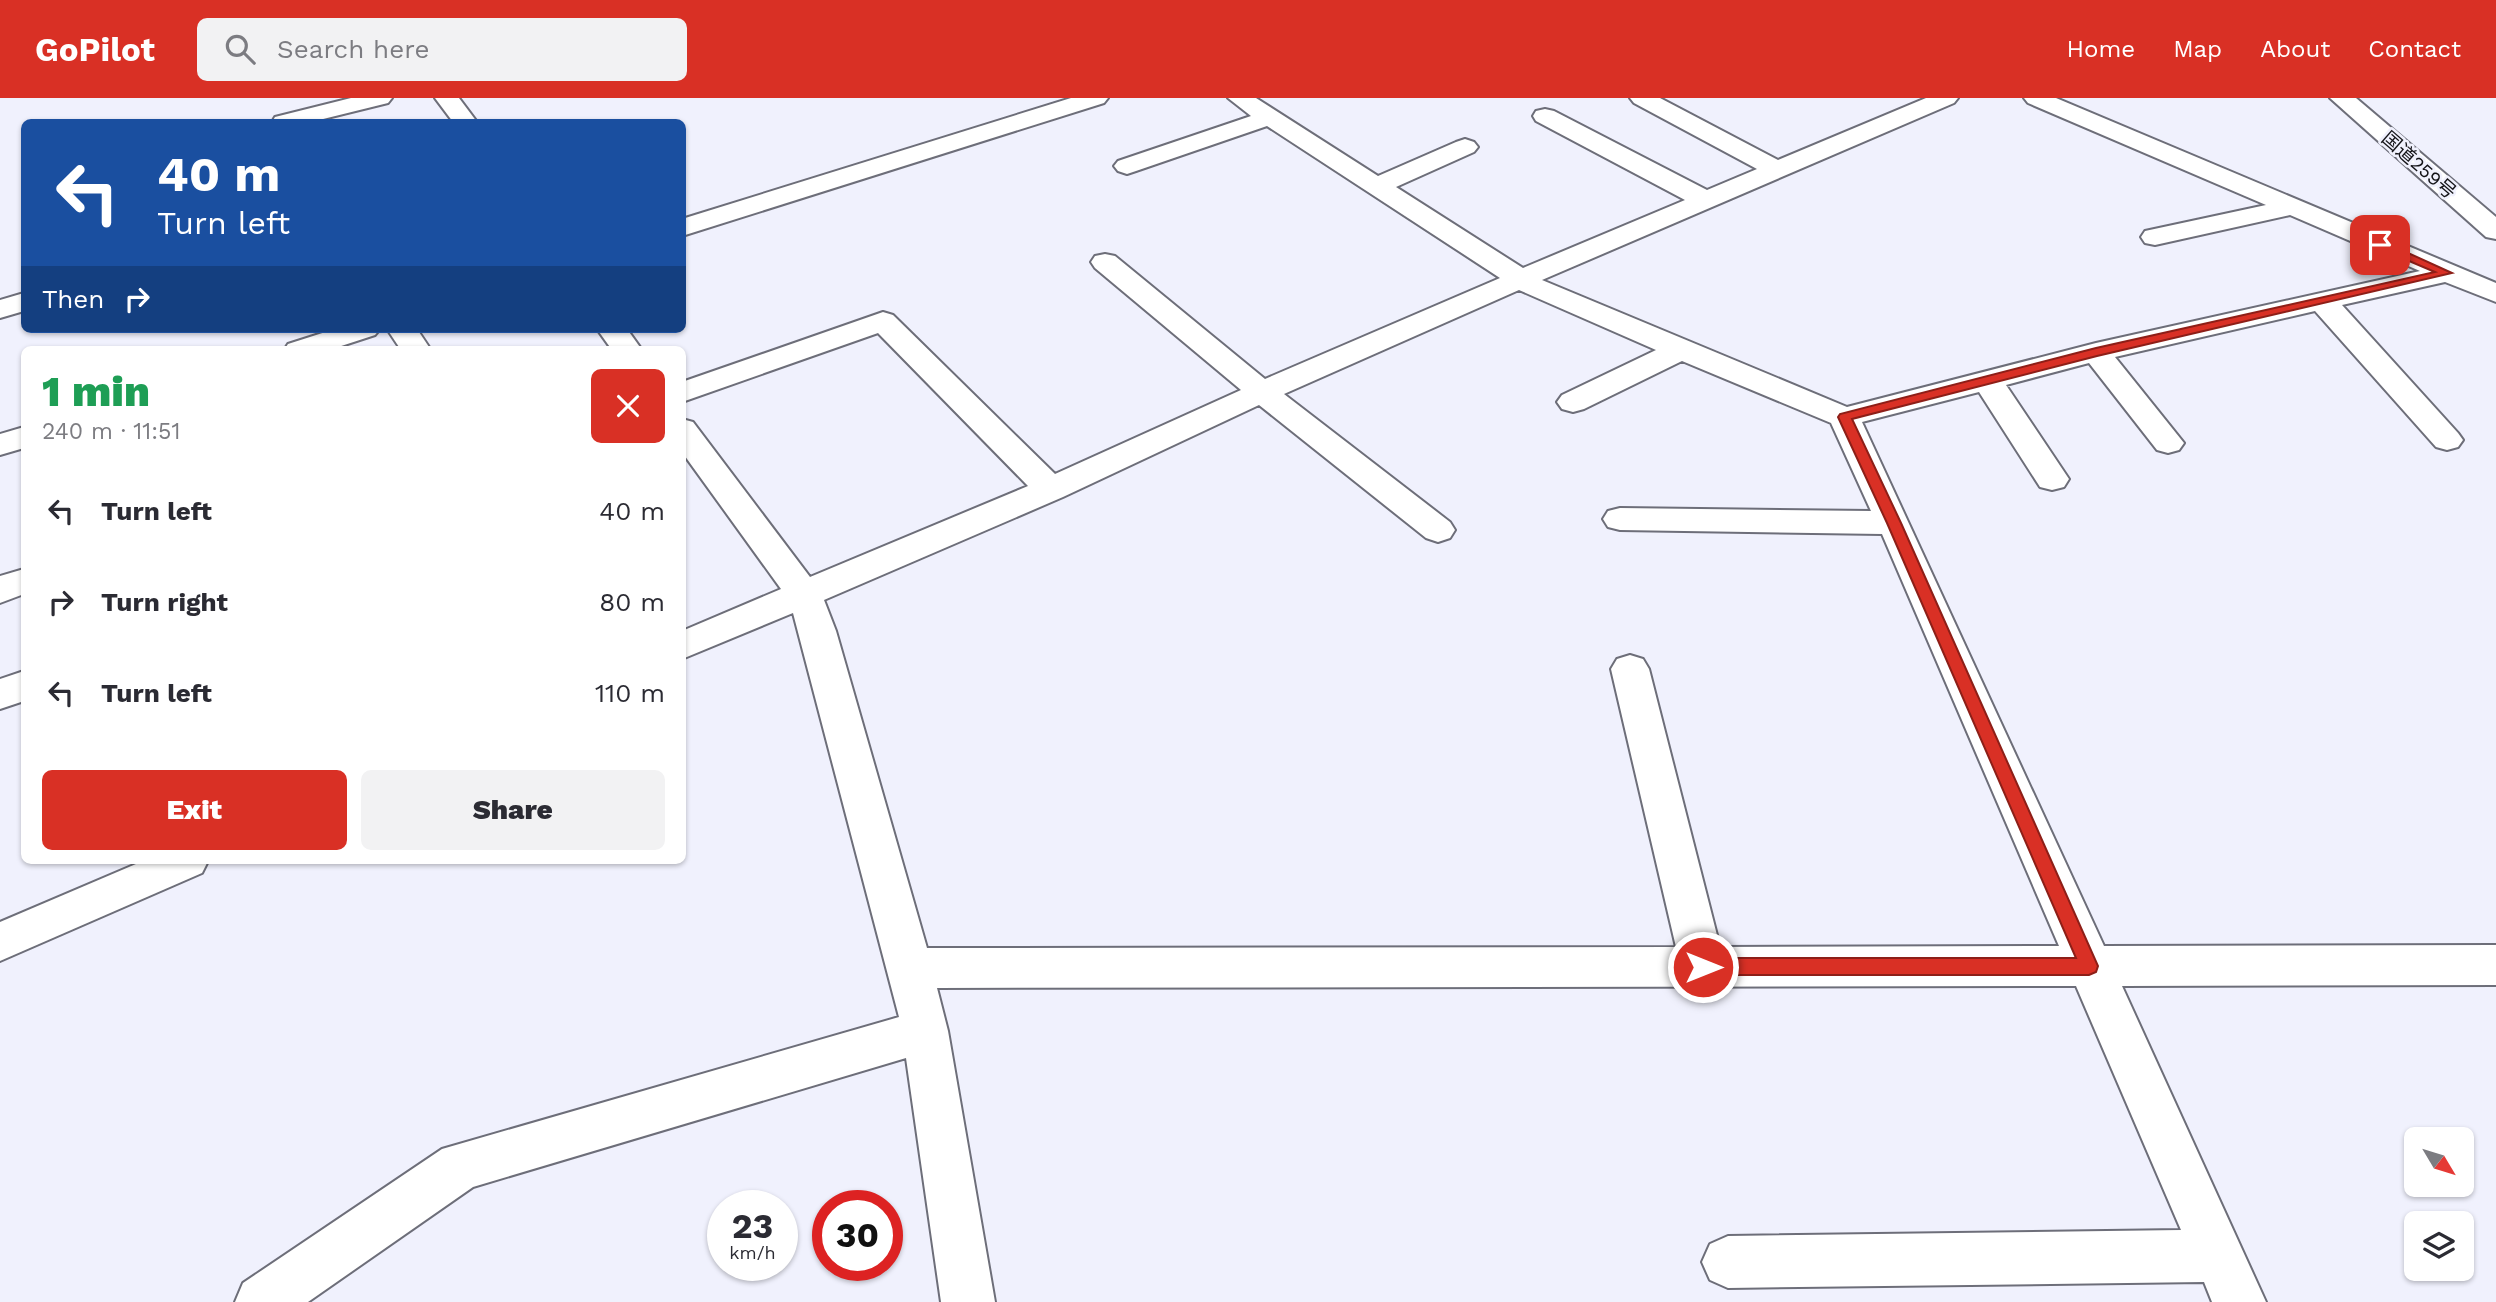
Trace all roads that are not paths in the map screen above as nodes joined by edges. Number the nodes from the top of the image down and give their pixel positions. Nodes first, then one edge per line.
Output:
1 (380, 98) edge
2 (447, 98) edge
3 (1014, 98) edge
4 (1096, 98) edge
5 (1240, 98) edge
6 (1642, 98) edge
7 (1946, 98) edge
8 (2036, 98) edge
9 (2342, 98) edge
10 (1039, 116) junction
11 (1545, 116) dead end
12 (1270, 117) junction
13 (296, 119) edge
14 (463, 119) edge
15 (1465, 147) dead end
16 (1127, 166) dead end
17 (1777, 170) junction
18 (1376, 186) junction
19 (1704, 201) junction
20 (2292, 207) junction
21 (686, 228) edge
22 (2496, 231) edge
23 (2155, 237) dead end
24 (1105, 262) dead end
25 (2447, 273) junction
26 (1521, 279) junction
27 (2496, 293) edge
28 (2322, 301) junction
29 (21, 303) edge
30 (0, 309) edge
31 (352, 333) edge
32 (312, 346) edge
33 (1681, 350) junction
34 (2096, 352) junction
35 (1988, 381) junction
36 (686, 392) edge
37 (1262, 392) junction
38 (1573, 402) dead end
39 (1844, 417) junction
40 (21, 438) edge
41 (686, 438) edge
42 (2447, 440) dead end
43 (2168, 443) dead end
44 (0, 445) edge
45 (2052, 479) dead end
46 (1051, 489) junction
47 (1620, 519) dead end
48 (1894, 523) junction
49 (1438, 530) dead end
50 (21, 582) edge
51 (0, 590) edge
52 (803, 593) junction
53 (686, 644) edge
54 (1630, 668) dead end
55 (21, 686) edge
56 (0, 695) edge
57 (180, 864) edge
58 (0, 943) edge
59 (2496, 965) edge
60 (2089, 966) junction
61 (1703, 967) junction
62 (910, 968) junction
63 (925, 1031) junction
64 (2218, 1256) junction
65 (1728, 1262) dead end
66 (262, 1302) edge
67 (968, 1302) edge
68 (2239, 1302) edge

1 - 13 main road
2 - 14 main road
3 - 10 main road
4 - 10 main road
5 - 12 main road
6 - 17 main road
7 - 17 main road
8 - 20 main road
9 - 22 main road, 国道259号
10 - 21 main road
11 - 19 main road
12 - 16 main road
12 - 18 main road
15 - 18 main road
17 - 19 main road
18 - 26 main road
19 - 26 main road
20 - 23 main road
20 - 25 main road
24 - 37 main road
25 - 27 main road
25 - 28 main road
26 - 33 main road
26 - 37 main road
28 - 34 main road
28 - 42 main road
29 - 30 main road
31 - 32 main road
33 - 38 main road
33 - 39 main road
34 - 35 main road
34 - 43 main road
35 - 39 main road
35 - 45 main road
36 - 46 main road
37 - 46 main road
37 - 49 main road
39 - 48 main road
40 - 44 main road
41 - 52 main road
46 - 52 main road
47 - 48 main road
48 - 60 main road
50 - 51 main road
52 - 53 main road
52 - 62 main road
54 - 61 main road
55 - 56 main road
57 - 58 main road
59 - 60 main road
60 - 61 main road
60 - 64 main road
61 - 62 main road
62 - 63 main road
63 - 66 main road
63 - 67 main road
64 - 65 main road
64 - 68 main road

